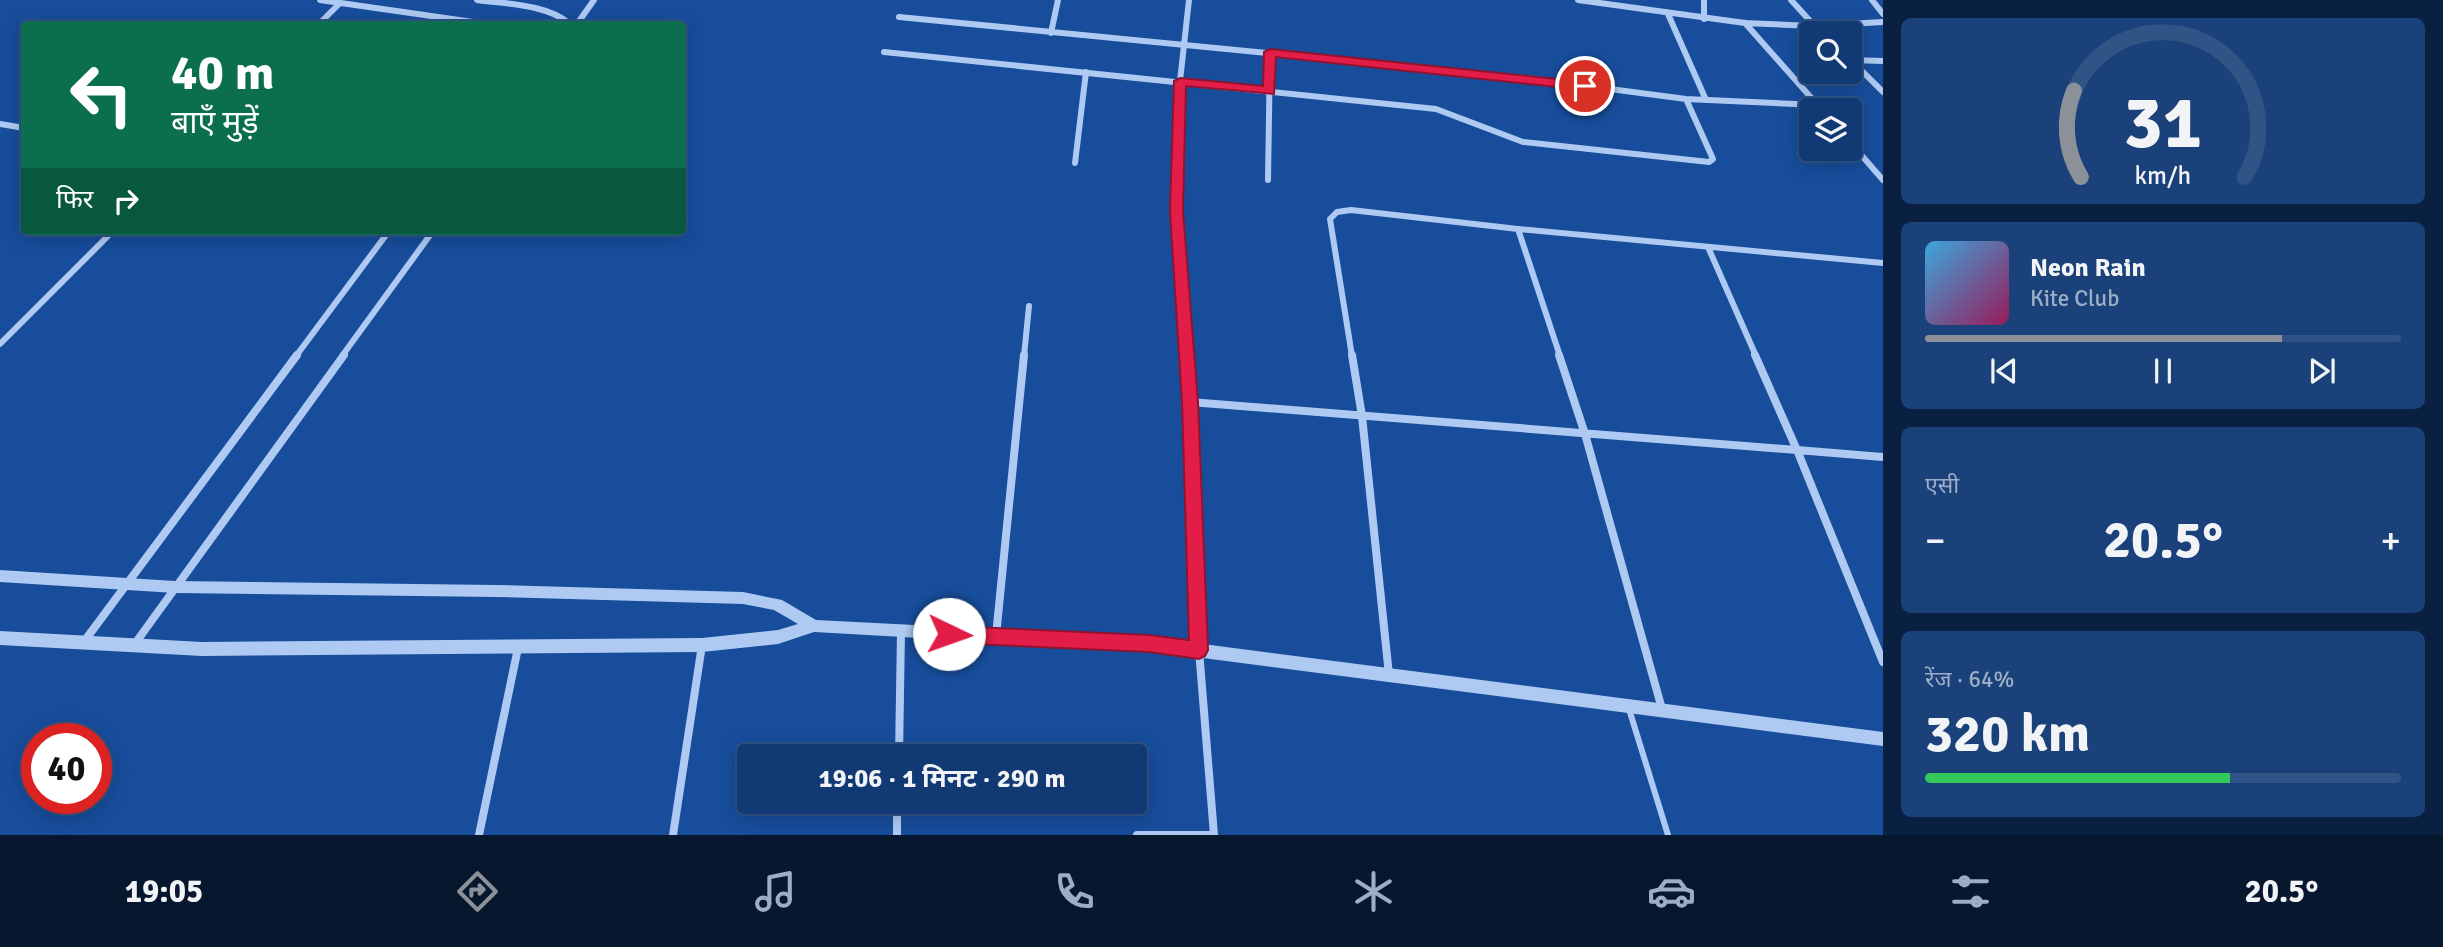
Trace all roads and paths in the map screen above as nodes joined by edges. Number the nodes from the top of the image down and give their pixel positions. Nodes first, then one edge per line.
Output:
1 (320, 0) edge
2 (477, 0) edge
3 (594, 0) edge
4 (1058, 0) edge
5 (1189, 0) edge
6 (1578, 0) edge
7 (1704, 0) edge
8 (1791, 0) edge
9 (1872, 0) edge
10 (340, 3) junction
11 (1668, 14) junction
12 (1883, 14) edge
13 (899, 17) dead end
14 (1704, 19) junction
15 (322, 21) edge
16 (466, 21) edge
17 (568, 21) edge
18 (579, 21) edge
19 (1809, 21) edge
20 (1883, 22) edge
21 (1745, 23) junction
22 (1862, 23) edge
23 (1799, 25) edge
24 (1051, 33) junction
25 (1186, 44) junction
26 (884, 52) dead end
27 (1270, 52) junction
28 (1862, 60) edge
29 (1883, 61) edge
30 (1862, 71) edge
31 (1086, 72) junction
32 (1180, 81) junction
33 (1270, 91) junction
34 (1883, 92) edge
35 (1810, 98) edge
36 (1686, 99) junction
37 (1706, 100) junction
38 (1799, 107) edge
39 (0, 124) edge
40 (21, 128) edge
41 (1862, 156) edge
42 (1075, 163) dead end
43 (1882, 179) edge
44 (1268, 180) dead end
45 (1518, 229) junction
46 (109, 235) edge
47 (386, 235) edge
48 (430, 235) edge
49 (1708, 247) junction
50 (1882, 265) edge
51 (1030, 306) dead end
52 (0, 344) edge
53 (1190, 402) junction
54 (1363, 416) junction
55 (1585, 434) junction
56 (1797, 450) junction
57 (1883, 457) edge
58 (0, 576) edge
59 (128, 584) junction
60 (175, 587) junction
61 (814, 626) junction
62 (901, 632) junction
63 (996, 637) junction
64 (0, 638) edge
65 (83, 644) junction
66 (702, 645) junction
67 (134, 646) junction
68 (517, 648) junction
69 (1199, 650) junction
70 (1883, 663) edge
71 (1389, 674) junction
72 (1628, 706) junction
73 (1662, 709) junction
74 (1883, 739) edge
75 (898, 744) edge
76 (898, 814) edge
77 (479, 835) edge
78 (673, 835) edge
79 (897, 835) edge
80 (1137, 835) edge
81 (1216, 835) edge
82 (1668, 835) edge

1 - 10 street
2 - 17 street
3 - 18 street
4 - 24 street
5 - 25 street
6 - 11 street
7 - 14 street
8 - 19 street
9 - 12 street
10 - 15 street
10 - 16 street
11 - 14 street
11 - 37 street
13 - 24 street
14 - 21 street
20 - 22 street
21 - 23 street
21 - 35 street
24 - 25 street
25 - 27 street
25 - 32 street
26 - 31 street
27 - 33 street
27 - 36 street
28 - 29 street
30 - 34 street
31 - 32 street
31 - 42 street
32 - 33 street
32 - 53 street
33 - 36 street
33 - 44 street
36 - 37 street
37 - 38 street
39 - 40 street
41 - 43 street
45 - 49 street
45 - 54 street
45 - 55 street
46 - 52 street
47 - 59 street
48 - 60 street
49 - 50 street
49 - 56 street
51 - 63 street
53 - 54 street
53 - 69 street
54 - 55 street
54 - 71 street
55 - 56 street
55 - 73 street
56 - 57 street
56 - 70 street
58 - 59 street
59 - 60 street
59 - 65 street
60 - 61 street
60 - 67 street
61 - 62 street
61 - 66 street
62 - 63 street
62 - 75 street
63 - 69 street
64 - 65 street
65 - 67 street
66 - 68 street
66 - 78 street
67 - 68 street
68 - 77 street
69 - 71 street
69 - 81 street
71 - 72 street
72 - 73 street
72 - 82 lane
73 - 74 street
76 - 79 street
80 - 81 street

